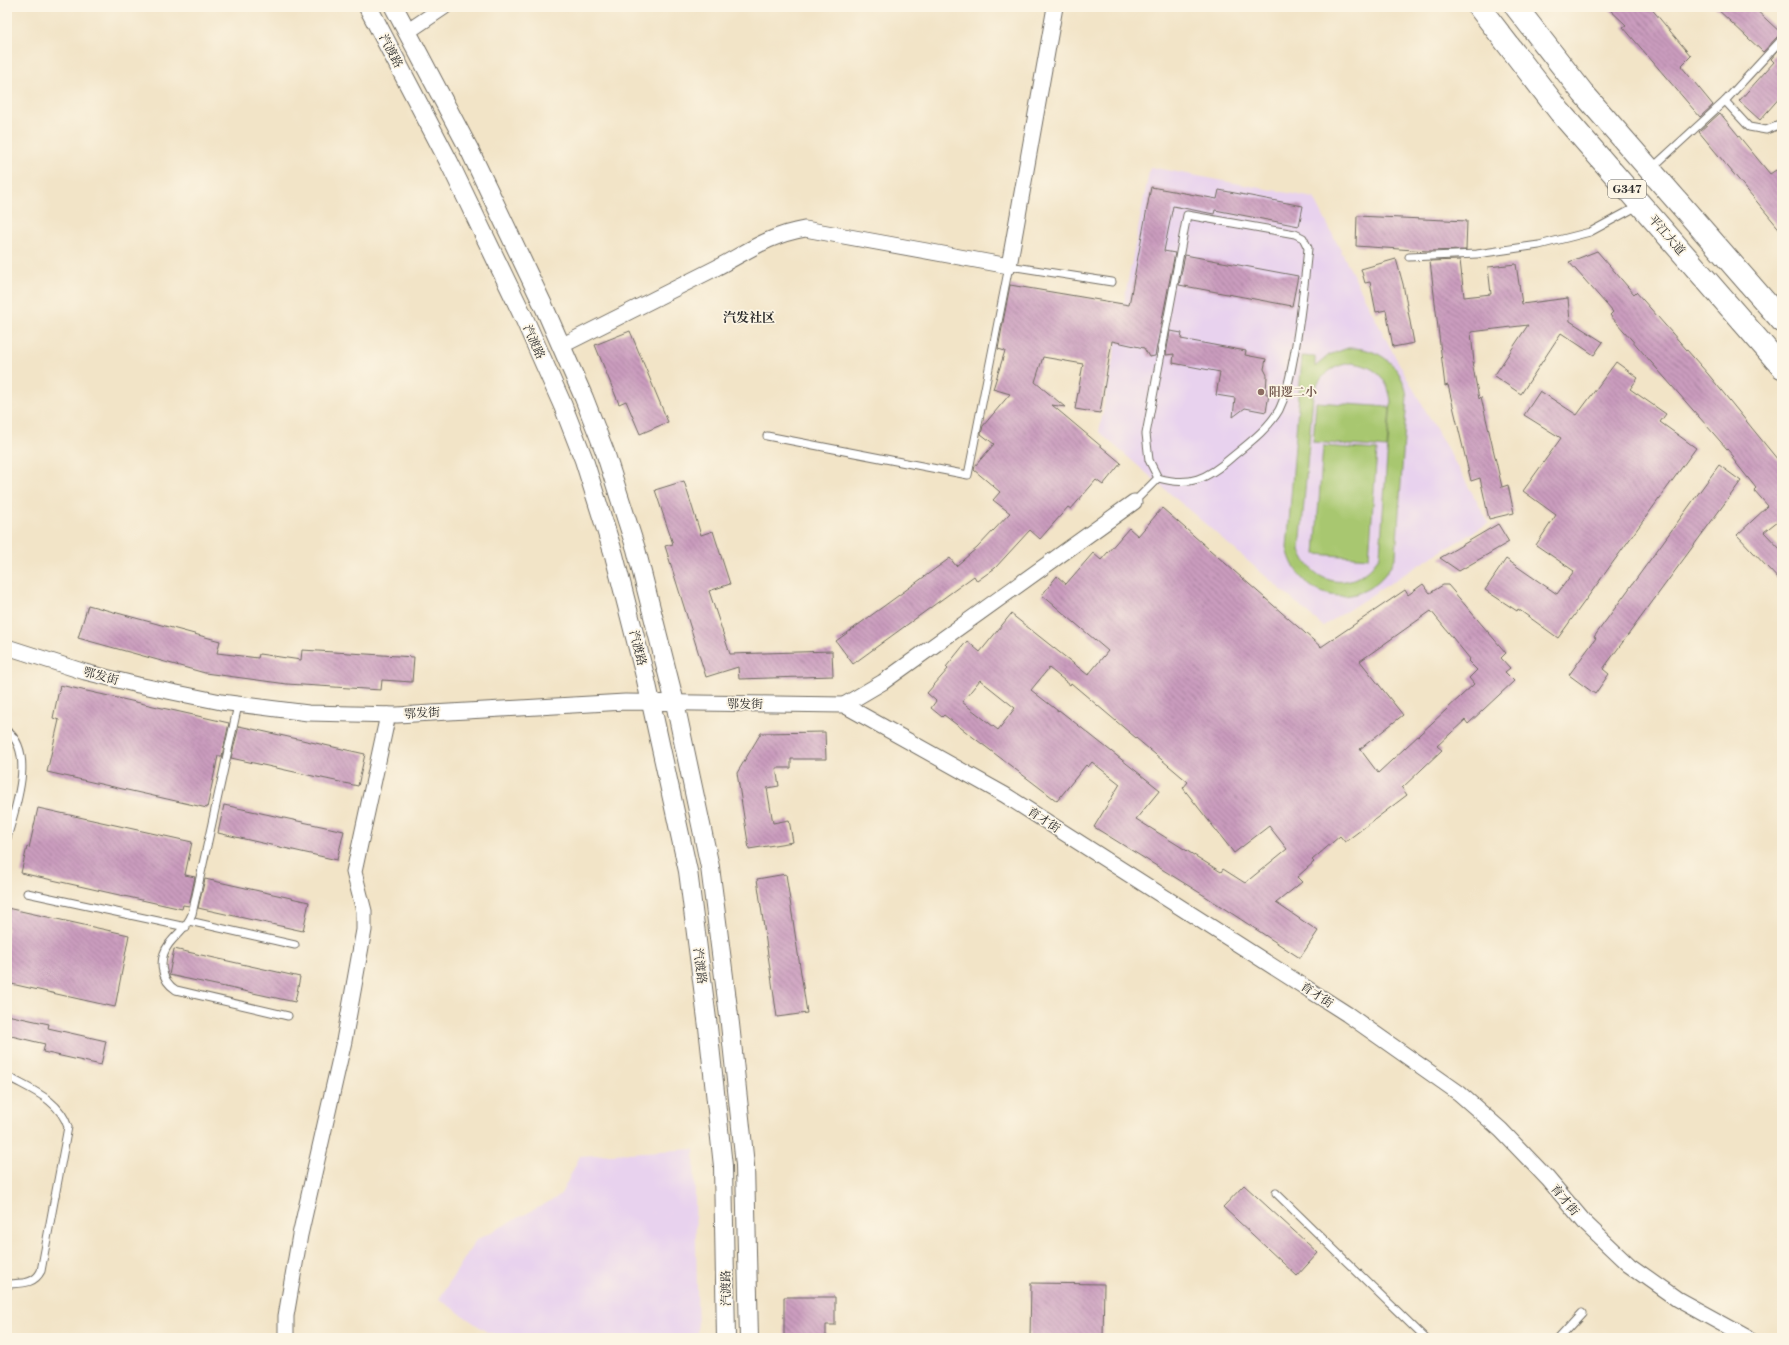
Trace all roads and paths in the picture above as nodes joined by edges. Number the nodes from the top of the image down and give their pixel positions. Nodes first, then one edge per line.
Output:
1 (368, 7) edge
2 (394, 7) edge
3 (444, 7) edge
4 (1055, 7) edge
5 (1479, 7) edge
6 (1516, 7) edge
7 (407, 32) junction
8 (1782, 39) edge
9 (1725, 101) junction
10 (1782, 124) edge
11 (1649, 170) junction
12 (1640, 204) junction
13 (1409, 257) dead end
14 (1009, 266) junction
15 (1112, 282) dead end
16 (1782, 321) edge
17 (561, 346) junction
18 (1782, 367) edge
19 (767, 436) dead end
20 (1158, 478) junction
21 (1134, 502) joint
22 (7, 647) edge
23 (652, 703) junction
24 (675, 703) junction
25 (238, 705) junction
26 (844, 705) junction
27 (388, 715) junction
28 (7, 730) edge
29 (7, 838) edge
30 (27, 893) dead end
31 (187, 924) junction
32 (296, 945) dead end
33 (288, 1016) dead end
34 (7, 1076) edge
35 (1276, 1193) dead end
36 (7, 1284) edge
37 (1582, 1312) dead end
38 (286, 1338) edge
39 (726, 1338) edge
40 (749, 1338) edge
41 (1425, 1338) edge
42 (1559, 1338) edge
43 (1748, 1338) edge

1 - 23 street, 汽渡路
2 - 7 street, 汽渡路
3 - 7 street
4 - 14 street
5 - 12 highway, 平江大道 / G347
6 - 11 highway, G347
7 - 17 street, 汽渡路
8 - 9 lane
9 - 10 lane
9 - 11 lane
11 - 16 highway, G347
12 - 13 lane
12 - 18 highway, 平江大道 / G347
14 - 15 lane
14 - 17 street
14 - 19 lane
17 - 24 street, 汽渡路
20 - 20 lane
20 - 21 lane
21 - 26 street
22 - 25 street, 鄂发街
23 - 24 street, 鄂发街
23 - 27 street, 鄂发街
23 - 39 street, 汽渡路
24 - 26 street, 鄂发街
24 - 40 street, 汽渡路
25 - 27 street, 鄂发街
25 - 31 lane
26 - 43 street, 育才街
27 - 38 street
28 - 29 lane
30 - 31 lane
31 - 32 lane
31 - 33 lane
34 - 36 lane
35 - 41 lane
37 - 42 lane

